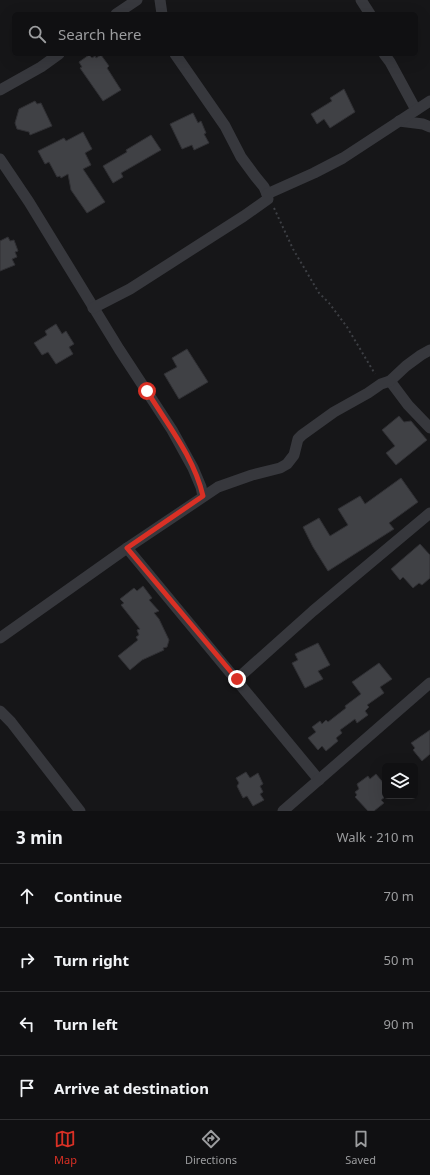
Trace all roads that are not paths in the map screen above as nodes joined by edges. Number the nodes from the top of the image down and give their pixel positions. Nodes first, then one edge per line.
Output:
1 (137, 0) edge
2 (160, 0) edge
3 (361, 0) edge
4 (119, 12) edge
5 (162, 12) edge
6 (369, 12) edge
7 (56, 56) edge
8 (176, 56) edge
9 (386, 56) edge
10 (0, 90) edge
11 (430, 101) edge
12 (416, 110) junction
13 (399, 121) junction
14 (430, 127) edge
15 (0, 159) edge
16 (267, 196) junction
17 (93, 308) junction
18 (430, 350) edge
19 (385, 383) junction
20 (430, 428) edge
21 (203, 496) junction
22 (430, 513) edge
23 (127, 548) junction
24 (0, 638) edge
25 (237, 679) junction
26 (430, 683) edge
27 (0, 711) edge
28 (319, 780) junction
29 (80, 811) edge
30 (283, 811) edge

1 - 4 street
2 - 5 street
3 - 6 street
7 - 10 street
8 - 16 street
9 - 12 street
11 - 12 street
12 - 13 street
13 - 14 street
13 - 16 street
15 - 17 street
16 - 17 street
17 - 21 street
18 - 19 street
19 - 20 street
19 - 21 street
21 - 23 street
22 - 25 street
23 - 24 street
23 - 25 street
25 - 28 street
26 - 28 street
27 - 29 street
28 - 30 street

